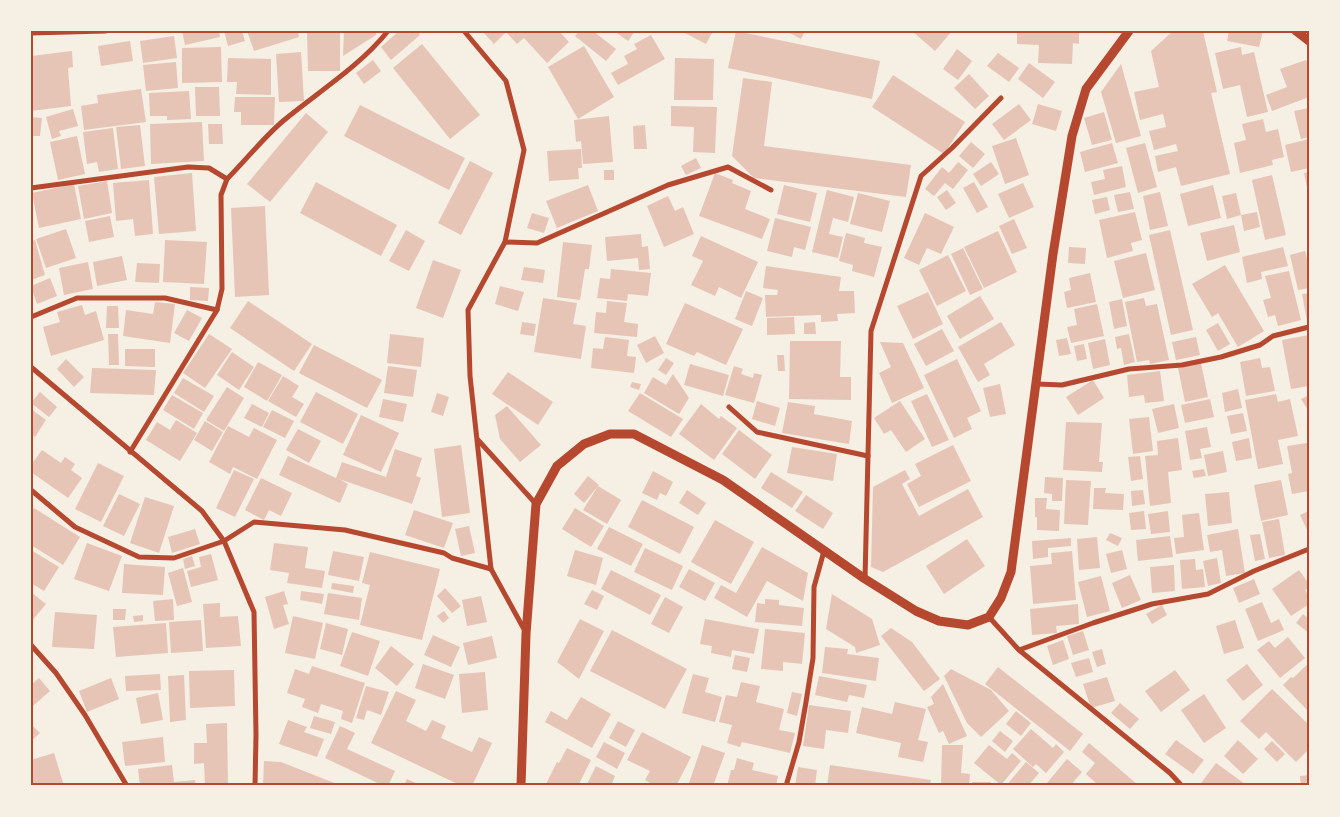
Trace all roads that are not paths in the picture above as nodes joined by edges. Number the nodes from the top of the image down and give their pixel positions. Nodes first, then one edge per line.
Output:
1 (105, 31) edge
2 (388, 31) edge
3 (464, 31) edge
4 (1129, 31) edge
5 (1296, 31) edge
6 (31, 33) edge
7 (1309, 41) edge
8 (1001, 98) dead end
9 (227, 179) junction
10 (31, 188) edge
11 (771, 190) dead end
12 (505, 242) junction
13 (217, 310) junction
14 (31, 317) edge
15 (1309, 327) edge
16 (31, 367) edge
17 (1037, 384) junction
18 (729, 408) dead end
19 (477, 440) junction
20 (130, 452) junction
21 (868, 456) junction
22 (31, 490) edge
23 (536, 504) junction
24 (224, 541) junction
25 (1309, 548) edge
26 (824, 550) junction
27 (491, 569) junction
28 (865, 579) junction
29 (989, 617) junction
30 (526, 634) junction
31 (31, 645) edge
32 (1019, 650) junction
33 (127, 786) edge
34 (255, 786) edge
35 (521, 786) edge
36 (786, 786) edge
37 (1182, 786) edge

1 - 6 street
2 - 9 street
3 - 12 street
4 - 17 street
5 - 7 street
8 - 21 street
9 - 10 street
9 - 13 street
11 - 12 street
12 - 19 street
13 - 14 street
13 - 20 street
15 - 17 street
16 - 20 street
17 - 29 street
18 - 21 street
19 - 23 street
19 - 27 street
20 - 24 street
21 - 28 street
22 - 24 street
23 - 26 street
23 - 30 street
24 - 27 street
24 - 34 street
25 - 32 street
26 - 28 street
26 - 36 street
27 - 30 street
28 - 29 street
29 - 32 street
30 - 35 street
31 - 33 street
32 - 37 street

